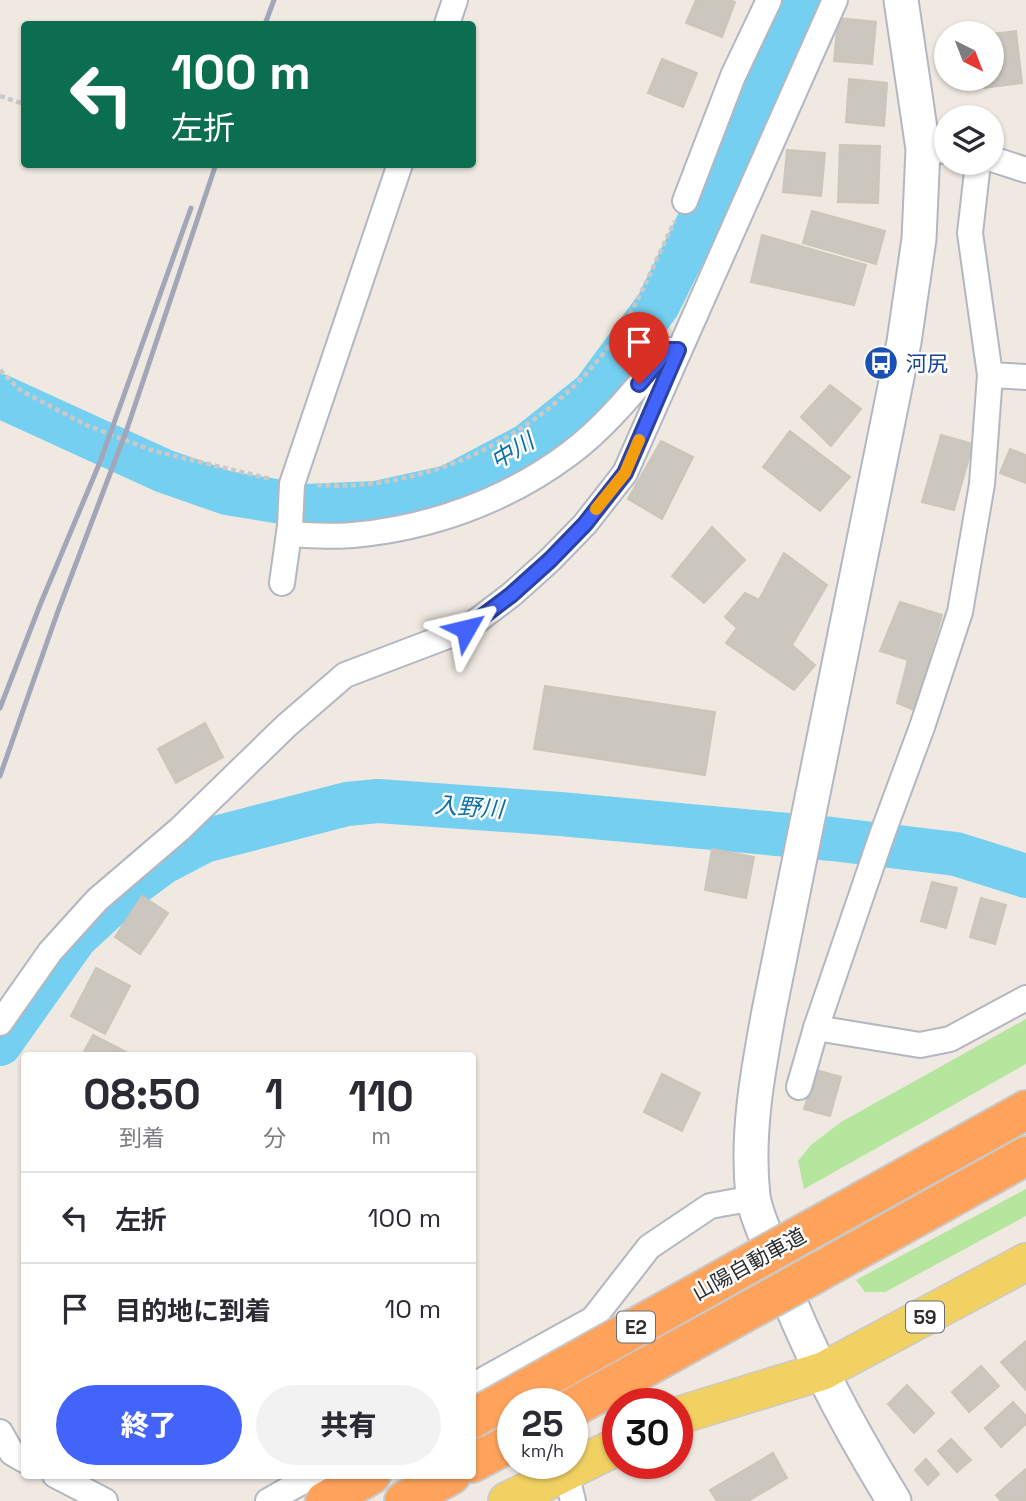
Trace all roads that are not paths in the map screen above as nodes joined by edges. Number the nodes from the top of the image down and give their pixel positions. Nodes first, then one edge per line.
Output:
1 (455, 0) edge
2 (769, 0) edge
3 (835, 0) edge
4 (901, 0) edge
5 (448, 21) edge
6 (934, 146) edge
7 (934, 156) edge
8 (1004, 163) edge
9 (399, 168) edge
10 (1026, 170) edge
11 (977, 175) edge
12 (685, 201) road end
13 (678, 350) junction
14 (990, 375) junction
15 (1026, 377) edge
16 (289, 530) junction
17 (282, 583) dead end
18 (1026, 998) edge
19 (0, 1023) edge
20 (816, 1028) junction
21 (799, 1087) dead end
22 (1026, 1111) edge
23 (1026, 1156) edge
24 (754, 1198) junction
25 (1026, 1262) edge
26 (823, 1371) junction
27 (476, 1385) edge
28 (588, 1399) edge
29 (693, 1411) edge
30 (476, 1417) edge
31 (0, 1432) edge
32 (497, 1450) edge
33 (21, 1458) edge
34 (602, 1459) edge
35 (476, 1461) edge
36 (63, 1479) edge
37 (307, 1479) edge
38 (364, 1479) edge
39 (444, 1479) edge
40 (569, 1487) edge
41 (106, 1501) edge
42 (268, 1501) edge
43 (325, 1501) edge
44 (404, 1501) edge
45 (507, 1501) edge
46 (894, 1501) edge

1 - 5 street
2 - 12 street
3 - 13 street
4 - 6 street
7 - 24 street
8 - 10 street
9 - 16 street
11 - 14 street
13 - 16 street
13 - 19 street
14 - 15 street
14 - 20 street
16 - 17 street
18 - 20 street
20 - 21 street
22 - 30 highway, 山陽自動車道 / E2, bridge
23 - 28 highway, 山陽自動車道 / E2, bridge
24 - 26 street
24 - 27 street
25 - 26 main road, 59
26 - 29 main road, 59
26 - 46 street
31 - 33 street
32 - 35 highway
34 - 40 main road
36 - 41 street
37 - 42 street
38 - 43 highway
39 - 44 highway
40 - 45 main road

